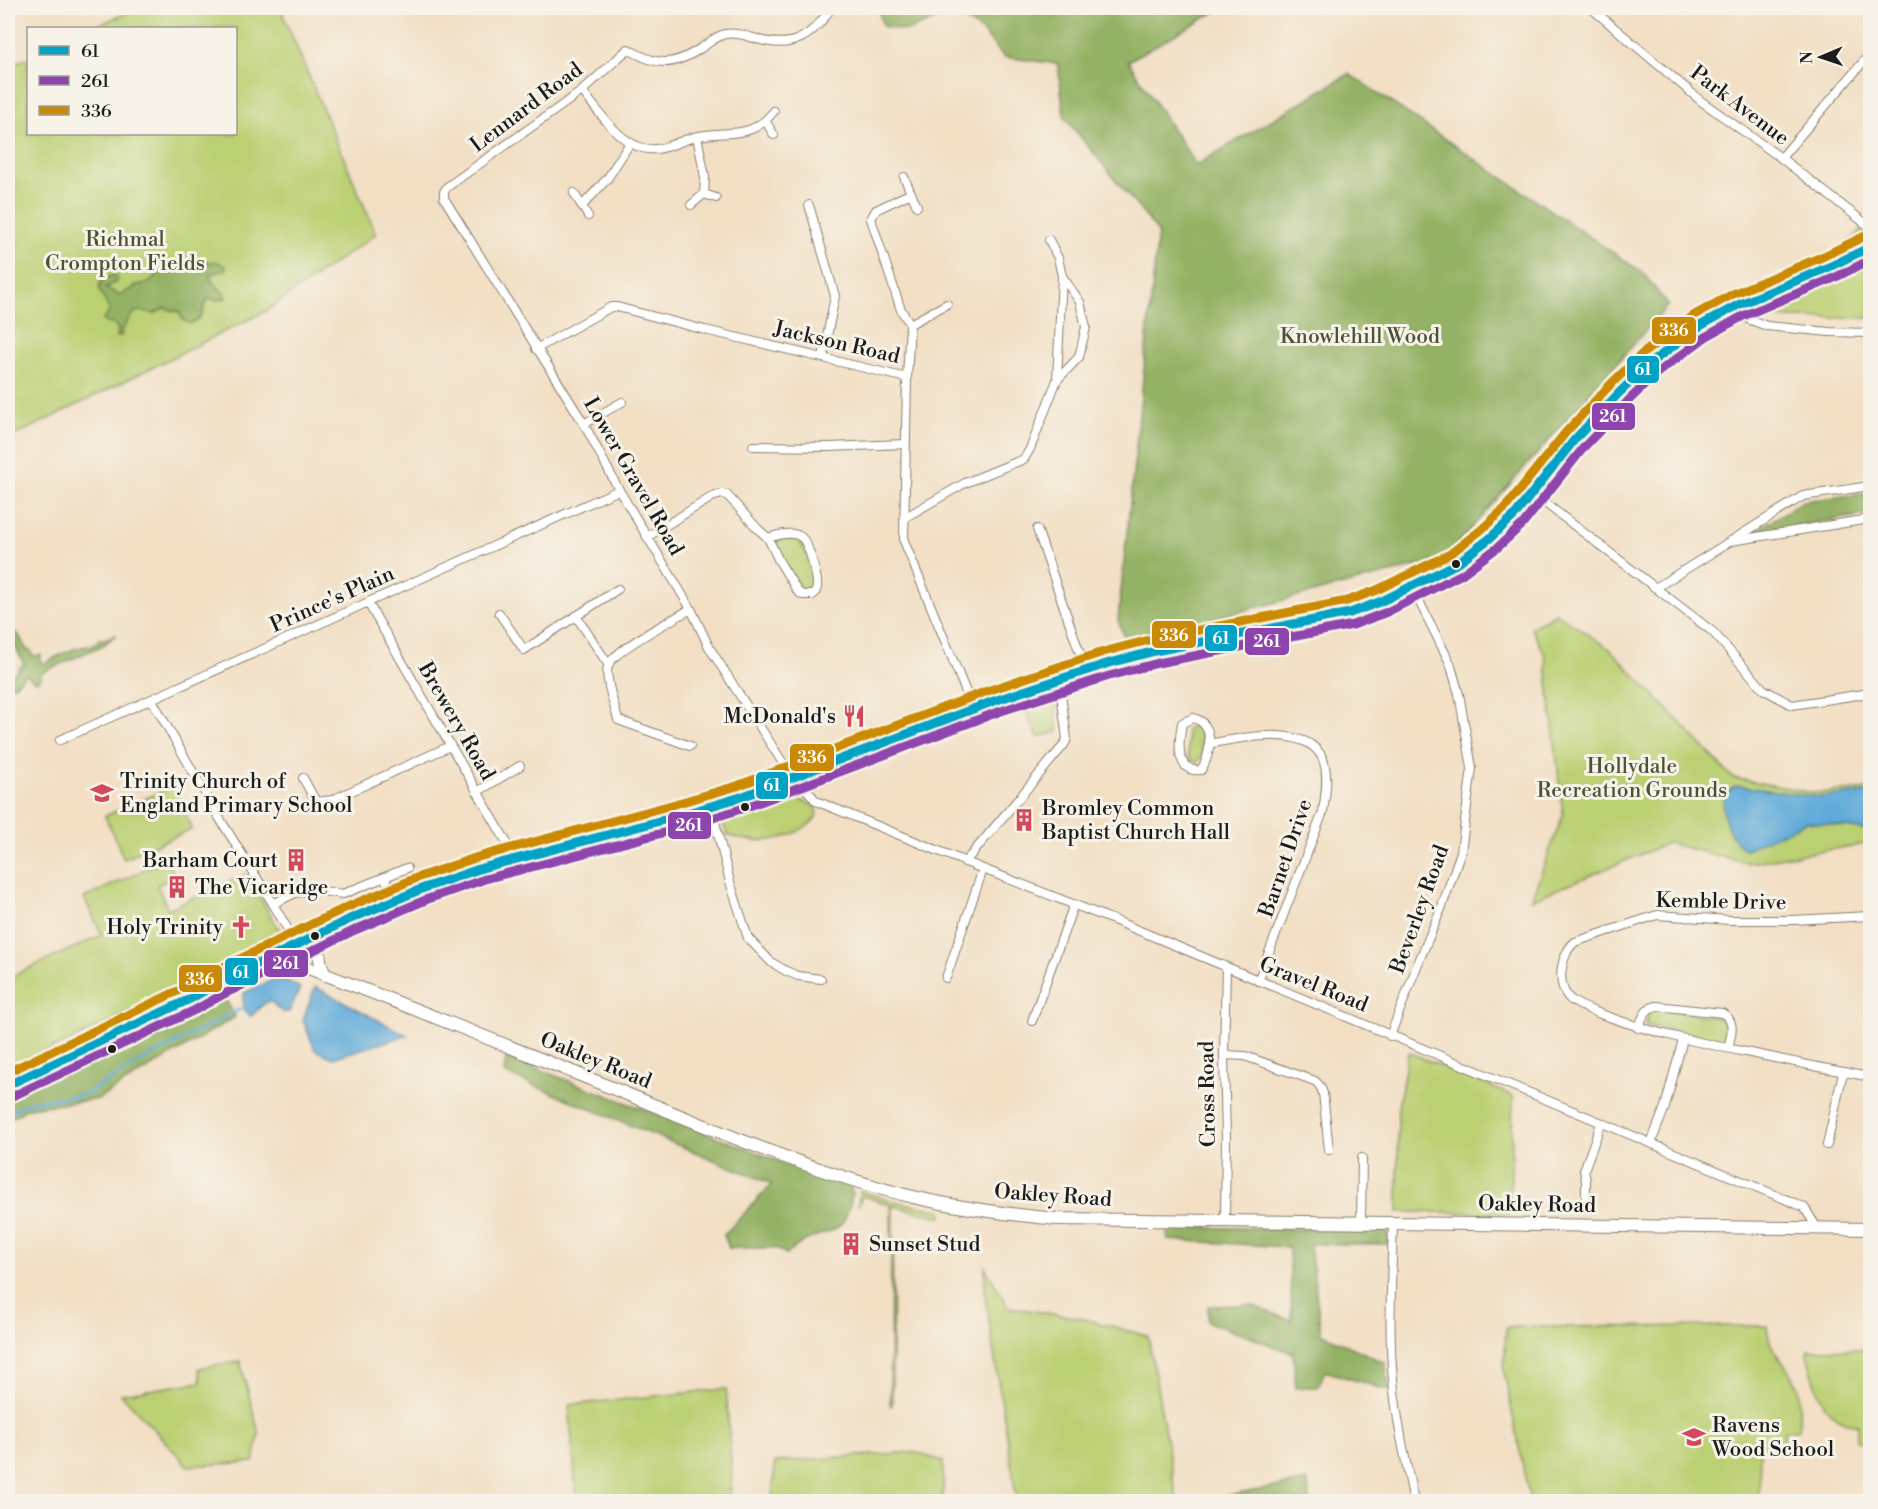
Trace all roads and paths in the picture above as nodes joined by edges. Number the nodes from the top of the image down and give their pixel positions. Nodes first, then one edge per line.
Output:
1 (831, 8) edge
2 (1591, 8) edge
3 (1870, 54) edge
4 (582, 91) junction
5 (774, 111) dead end
6 (766, 122) junction
7 (774, 135) dead end
8 (697, 136) junction
9 (630, 143) junction
10 (1781, 158) junction
11 (904, 177) dead end
12 (444, 192) joint
13 (574, 193) dead end
14 (911, 193) junction
15 (704, 194) junction
16 (716, 198) dead end
17 (691, 205) dead end
18 (809, 205) dead end
19 (582, 206) junction
20 (917, 206) dead end
21 (588, 216) dead end
22 (1870, 227) edge
23 (1050, 240) dead end
24 (1870, 247) edge
25 (1062, 276) junction
26 (947, 304) dead end
27 (1738, 305) junction
28 (910, 324) junction
29 (1870, 333) edge
30 (536, 349) junction
31 (823, 357) junction
32 (907, 378) junction
33 (1057, 380) junction
34 (622, 402) dead end
35 (584, 424) junction
36 (905, 444) junction
37 (753, 446) dead end
38 (1870, 486) edge
39 (619, 490) junction
40 (1532, 493) junction
41 (904, 518) junction
42 (1870, 519) edge
43 (1037, 529) dead end
44 (647, 537) junction
45 (768, 538) junction
46 (1726, 542) junction
47 (1657, 587) junction
48 (1412, 588) junction
49 (618, 589) dead end
50 (368, 603) junction
51 (691, 609) junction
52 (499, 613) dead end
53 (576, 616) junction
54 (608, 664) junction
55 (1086, 671) junction
56 (1059, 678) junction
57 (1870, 693) edge
58 (152, 700) junction
59 (973, 709) junction
60 (60, 740) dead end
61 (1209, 744) junction
62 (450, 746) junction
63 (690, 746) dead end
64 (520, 766) dead end
65 (303, 778) dead end
66 (798, 781) junction
67 (477, 792) junction
68 (711, 806) junction
69 (513, 858) junction
70 (965, 862) junction
71 (407, 868) dead end
72 (982, 869) junction
73 (385, 878) junction
74 (395, 900) junction
75 (273, 904) junction
76 (1074, 904) junction
77 (1870, 916) edge
78 (326, 931) junction
79 (297, 945) junction
80 (282, 952) junction
81 (1227, 968) junction
82 (325, 975) junction
83 (946, 978) dead end
84 (821, 979) dead end
85 (1258, 981) junction
86 (1032, 1021) dead end
87 (1638, 1028) junction
88 (1390, 1036) junction
89 (1683, 1039) junction
90 (1728, 1048) junction
91 (1224, 1055) junction
92 (1843, 1072) junction
93 (1870, 1077) edge
94 (8, 1085) edge
95 (1601, 1124) junction
96 (1651, 1143) junction
97 (1827, 1145) dead end
98 (1329, 1150) dead end
99 (1362, 1158) dead end
100 (1586, 1206) dead end
101 (1225, 1220) junction
102 (1361, 1221) junction
103 (1393, 1222) junction
104 (1814, 1228) junction
105 (1870, 1228) edge
106 (1414, 1502) edge

1 - 4 street, Lennard Road
2 - 10 street, Park Avenue
3 - 10 street
4 - 9 street
4 - 12 street, Lennard Road
5 - 6 street
6 - 7 street
6 - 8 street
8 - 9 street
8 - 15 street
9 - 19 street
10 - 22 street, Park Avenue
11 - 14 street
12 - 30 street, Lower Gravel Road
13 - 19 street
14 - 20 street
14 - 28 street
15 - 16 street
15 - 17 street
18 - 31 street
19 - 21 street
23 - 25 street
24 - 27 main road
25 - 33 street
25 - 33 street
26 - 28 street
27 - 29 street
27 - 40 main road
28 - 32 street
30 - 31 street, Jackson Road
30 - 35 street, Lower Gravel Road
31 - 32 street, Jackson Road
32 - 36 street, Jackson Road
33 - 41 street
34 - 35 street
35 - 39 street, Lower Gravel Road
36 - 37 street
36 - 41 street, Jackson Road
38 - 46 street
39 - 44 street, Lower Gravel Road
39 - 50 street, Prince's Plain
40 - 47 street
40 - 48 main road
41 - 59 street, Jackson Road
42 - 46 street
43 - 55 street
44 - 45 street
44 - 51 street, Lower Gravel Road
45 - 45 street
46 - 47 street
47 - 57 street
48 - 55 main road
48 - 88 street, Beverley Road
49 - 53 street
50 - 58 street, Prince's Plain
50 - 62 street, Brewery Road
51 - 54 street
51 - 66 street, Lower Gravel Road
52 - 53 street
53 - 54 street
54 - 63 street
55 - 56 main road
56 - 59 main road
56 - 70 street
58 - 60 street, Prince's Plain
58 - 75 street
59 - 66 main road
61 - 61 street
61 - 85 street, Barnet Drive
62 - 65 street
62 - 67 street, Brewery Road
64 - 67 street
66 - 68 main road
66 - 70 street, Gravel Road
67 - 69 street, Brewery Road
68 - 69 main road
68 - 84 street
69 - 74 main road
70 - 72 street, Gravel Road
71 - 73 street
72 - 76 street, Gravel Road
72 - 83 street
73 - 74 street
73 - 75 street
74 - 78 main road
75 - 79 street
76 - 81 street, Gravel Road
76 - 86 street
77 - 87 street, Kemble Drive
78 - 79 main road
78 - 82 main road
79 - 80 main road
80 - 82 main road, Oakley Road
80 - 94 main road
81 - 85 street, Gravel Road
81 - 91 street, Cross Road
82 - 101 main road, Oakley Road
85 - 88 street, Gravel Road
87 - 89 street
87 - 90 street
88 - 95 street, Gravel Road
89 - 90 street
89 - 96 street
90 - 92 street
91 - 98 street
91 - 101 street, Cross Road
92 - 93 street
92 - 97 street
95 - 96 street, Gravel Road
95 - 100 street
96 - 104 street, Gravel Road
99 - 102 street
101 - 102 main road, Oakley Road
102 - 103 main road, Oakley Road
103 - 104 main road, Oakley Road
103 - 106 street
104 - 105 main road, Oakley Road

